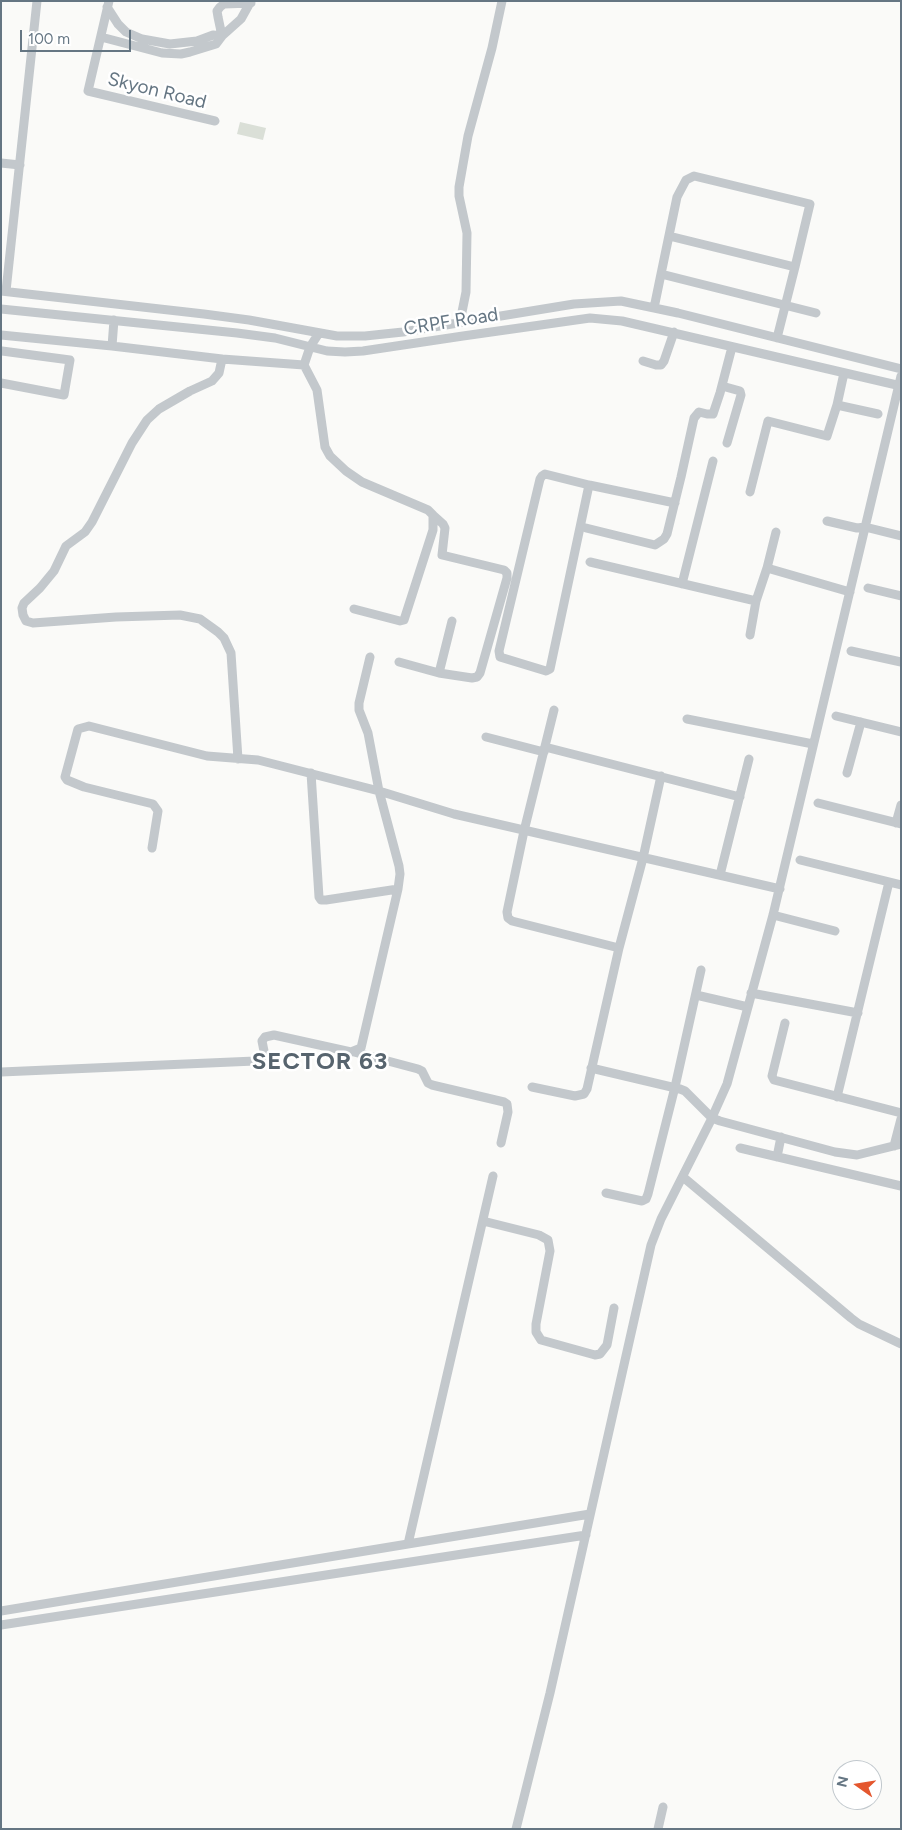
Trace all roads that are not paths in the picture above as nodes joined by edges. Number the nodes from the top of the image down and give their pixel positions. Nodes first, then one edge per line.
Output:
1 (37, 1) edge
2 (502, 1) edge
3 (251, 2) edge
4 (108, 4) edge
5 (222, 36) junction
6 (101, 37) junction
7 (215, 121) dead end
8 (1, 163) edge
9 (20, 165) junction
10 (669, 236) junction
11 (795, 267) junction
12 (5, 270) edge
13 (661, 274) junction
14 (6, 291) edge
15 (785, 306) junction
16 (654, 308) junction
17 (4, 309) edge
18 (816, 313) dead end
19 (114, 320) junction
20 (460, 322) junction
21 (674, 332) junction
22 (318, 333) junction
23 (1, 335) edge
24 (777, 338) junction
25 (73, 342) junction
26 (112, 346) junction
27 (310, 347) junction
28 (732, 347) junction
29 (1, 352) edge
30 (222, 359) junction
31 (70, 360) junction
32 (643, 361) dead end
33 (304, 365) junction
34 (901, 369) edge
35 (844, 373) junction
36 (901, 376) edge
37 (1, 384) edge
38 (722, 386) junction
39 (900, 386) edge
40 (837, 405) junction
41 (878, 414) dead end
42 (727, 443) dead end
43 (714, 461) dead end
44 (589, 485) junction
45 (750, 492) dead end
46 (675, 503) junction
47 (433, 515) junction
48 (828, 521) dead end
49 (864, 527) junction
50 (586, 528) dead end
51 (776, 532) dead end
52 (901, 536) edge
53 (590, 562) dead end
54 (767, 568) junction
55 (682, 584) junction
56 (868, 588) dead end
57 (850, 592) junction
58 (901, 596) edge
59 (756, 601) junction
60 (354, 609) dead end
61 (452, 621) dead end
62 (750, 635) dead end
63 (851, 651) dead end
64 (370, 657) dead end
65 (398, 662) dead end
66 (901, 662) edge
67 (439, 673) junction
68 (554, 710) dead end
69 (836, 716) dead end
70 (687, 719) dead end
71 (861, 722) junction
72 (901, 732) edge
73 (486, 737) dead end
74 (813, 744) junction
75 (544, 749) junction
76 (238, 759) junction
77 (749, 759) dead end
78 (311, 773) junction
79 (847, 773) dead end
80 (661, 776) junction
81 (379, 791) junction
82 (740, 798) junction
83 (818, 803) dead end
84 (901, 805) edge
85 (899, 824) edge
86 (524, 831) junction
87 (152, 848) dead end
88 (643, 858) junction
89 (800, 860) dead end
90 (720, 875) junction
91 (890, 882) junction
92 (901, 885) edge
93 (398, 889) junction
94 (780, 889) junction
95 (773, 915) junction
96 (835, 931) dead end
97 (619, 948) junction
98 (701, 970) dead end
99 (752, 993) junction
100 (696, 996) junction
101 (748, 1007) junction
102 (858, 1013) junction
103 (785, 1023) dead end
104 (354, 1052) junction
105 (591, 1068) junction
106 (1, 1072) edge
107 (532, 1086) dead end
108 (675, 1087) junction
109 (837, 1097) junction
110 (901, 1113) edge
111 (712, 1118) junction
112 (901, 1118) edge
113 (781, 1137) junction
114 (501, 1143) dead end
115 (897, 1145) edge
116 (740, 1148) dead end
117 (777, 1157) junction
118 (493, 1176) dead end
119 (683, 1177) junction
120 (901, 1186) edge
121 (606, 1193) dead end
122 (483, 1221) junction
123 (614, 1308) dead end
124 (901, 1344) edge
125 (590, 1514) junction
126 (586, 1535) junction
127 (408, 1544) junction
128 (1, 1611) edge
129 (1, 1625) edge
130 (663, 1807) dead end
131 (516, 1829) edge
132 (658, 1829) edge

1 - 9 street
2 - 20 street
3 - 5 street, Skyon Road
3 - 5 street, Skyon Road
4 - 5 street, Skyon Road
4 - 6 street, Skyon Road
5 - 6 street, Skyon Road
6 - 7 street, Skyon Road
8 - 9 street
9 - 12 street
10 - 11 street
10 - 11 street
10 - 13 street
11 - 15 street
12 - 14 street
13 - 15 street
13 - 16 street
14 - 17 street
14 - 22 street
15 - 18 street
15 - 24 street
16 - 20 street
16 - 24 street
17 - 19 street, CRPF Road
19 - 26 street
19 - 27 street, CRPF Road
20 - 22 street
21 - 27 street, CRPF Road
21 - 28 street, CRPF Road
21 - 32 street
22 - 27 street
23 - 25 street
24 - 34 street
25 - 26 street
25 - 31 street
26 - 30 street
27 - 33 street
28 - 35 street, CRPF Road
28 - 38 street
29 - 31 street
30 - 33 street
30 - 76 street
31 - 37 street
33 - 47 street
35 - 39 street, CRPF Road
35 - 40 street
36 - 39 street
38 - 42 street
38 - 46 street
39 - 49 street
40 - 41 street
40 - 45 street
43 - 55 street
44 - 44 street
44 - 46 street
46 - 50 street
47 - 60 street
47 - 67 street
48 - 49 street
49 - 52 street
49 - 57 street
51 - 54 street
53 - 55 street
54 - 57 street
54 - 59 street
55 - 59 street
56 - 58 street
57 - 74 street
59 - 62 street
61 - 67 street
63 - 66 street
64 - 81 street
65 - 67 street
68 - 75 street
69 - 71 street
70 - 74 street
71 - 72 street
71 - 79 street
73 - 75 street
74 - 94 street
75 - 80 street
75 - 86 street
76 - 78 street
76 - 87 street
77 - 82 street
78 - 81 street
78 - 93 street
80 - 82 street
80 - 88 street
81 - 86 street
81 - 93 street
82 - 90 street
83 - 85 street
84 - 85 street
86 - 88 street
86 - 97 street
88 - 90 street
88 - 97 street
89 - 91 street
90 - 94 street
91 - 92 street
91 - 102 street
93 - 104 street
94 - 95 street
95 - 96 street
95 - 99 street
97 - 105 street
98 - 100 street
99 - 101 street
99 - 102 street
100 - 101 street
100 - 108 street
101 - 111 street
102 - 109 street
103 - 109 street
104 - 106 street
104 - 114 street
105 - 107 street
105 - 108 street
108 - 111 street
108 - 121 street
109 - 110 street
111 - 113 street
111 - 119 street
112 - 115 street
113 - 115 street
113 - 117 street
116 - 117 street
117 - 120 street
118 - 122 street
119 - 124 street
119 - 125 street
122 - 123 street
122 - 127 street
125 - 126 street
125 - 127 street
126 - 129 street
126 - 131 street
127 - 128 street
130 - 132 street

